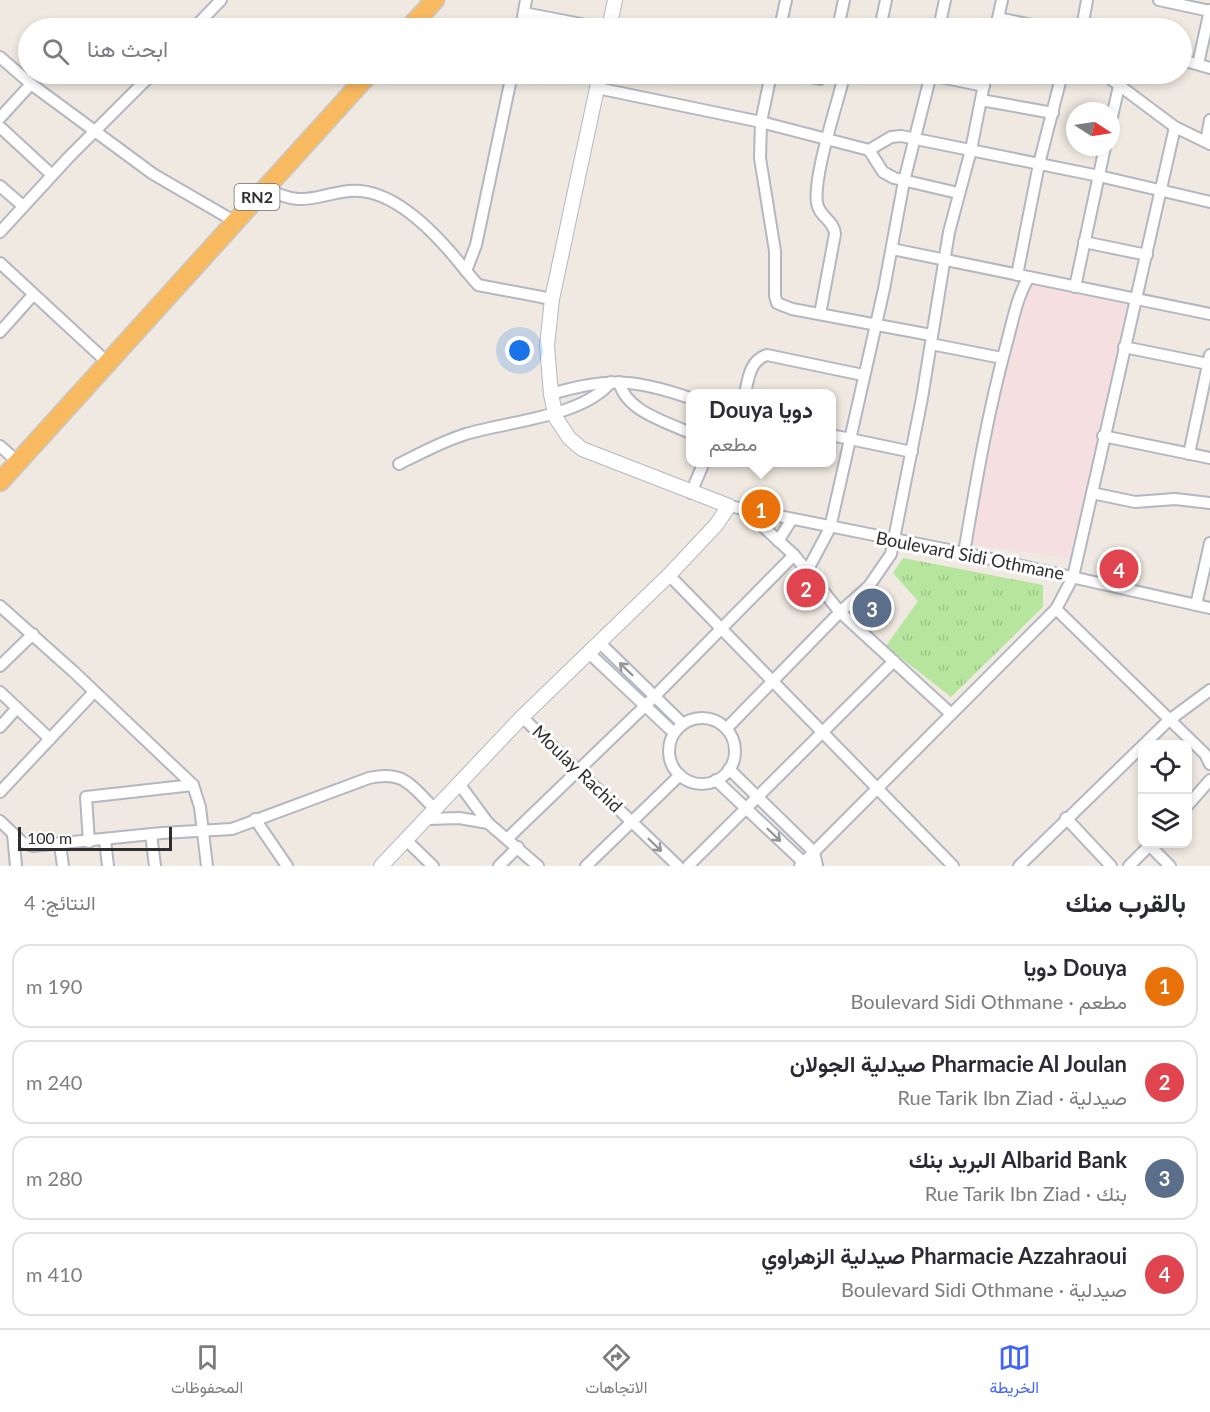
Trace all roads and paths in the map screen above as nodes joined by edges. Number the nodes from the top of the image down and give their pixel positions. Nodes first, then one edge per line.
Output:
1 (220, 0) edge
2 (435, 0) edge
3 (526, 0) edge
4 (615, 0) edge
5 (786, 0) edge
6 (844, 0) edge
7 (886, 0) edge
8 (945, 0) edge
9 (1002, 0) edge
10 (1087, 0) edge
11 (1159, 0) edge
12 (1182, 3) edge
13 (1210, 11) edge
14 (524, 13) junction
15 (203, 18) edge
16 (418, 18) edge
17 (523, 18) edge
18 (550, 18) edge
19 (611, 18) edge
20 (782, 18) edge
21 (840, 18) edge
22 (882, 18) edge
23 (941, 18) edge
24 (998, 18) edge
25 (1084, 18) edge
26 (0, 57) edge
27 (1192, 62) edge
28 (1198, 64) junction
29 (1210, 68) edge
30 (18, 73) edge
31 (31, 84) joint
32 (142, 84) edge
33 (360, 84) edge
34 (510, 84) edge
35 (598, 84) edge
36 (769, 84) edge
37 (842, 84) edge
38 (927, 84) edge
39 (975, 84) edge
40 (1060, 84) edge
41 (1116, 84) edge
42 (984, 86) joint
43 (1119, 86) junction
44 (597, 88) junction
45 (981, 100) junction
46 (1115, 102) edge
47 (1053, 113) junction
48 (0, 118) edge
49 (1210, 120) edge
50 (760, 122) junction
51 (0, 127) edge
52 (1174, 128) junction
53 (95, 130) junction
54 (827, 139) junction
55 (916, 140) junction
56 (1208, 143) edge
57 (869, 150) junction
58 (971, 150) junction
59 (1103, 156) edge
60 (1039, 164) junction
61 (52, 175) junction
62 (1099, 176) junction
63 (904, 181) junction
64 (0, 186) edge
65 (265, 188) junction
66 (1162, 190) junction
67 (958, 193) junction
68 (1210, 202) edge
69 (23, 206) junction
70 (234, 221) junction
71 (0, 232) edge
72 (1084, 242) junction
73 (892, 249) junction
74 (1147, 255) junction
75 (945, 259) junction
76 (0, 264) edge
77 (466, 271) junction
78 (1017, 275) junction
79 (1029, 277) junction
80 (1075, 287) junction
81 (33, 295) junction
82 (552, 299) junction
83 (1137, 299) junction
84 (1210, 314) edge
85 (820, 315) junction
86 (876, 324) junction
87 (0, 332) edge
88 (931, 339) junction
89 (1125, 347) junction
90 (1002, 358) junction
91 (1209, 359) edge
92 (107, 362) junction
93 (863, 375) junction
94 (615, 382) junction
95 (746, 389) edge
96 (551, 394) junction
97 (686, 397) edge
98 (1198, 412) junction
99 (555, 413) junction
100 (1210, 414) edge
101 (686, 431) edge
102 (836, 436) edge
103 (1104, 436) junction
104 (849, 438) junction
105 (0, 446) edge
106 (912, 452) junction
107 (1189, 454) junction
108 (1210, 458) edge
109 (18, 462) junction
110 (399, 464) dead end
111 (702, 467) edge
112 (0, 482) edge
113 (691, 493) junction
114 (1092, 493) junction
115 (1210, 503) edge
116 (729, 506) junction
117 (745, 509) junction
118 (792, 519) junction
119 (830, 528) junction
120 (778, 541) junction
121 (894, 541) junction
122 (1210, 543) edge
123 (964, 553) junction
124 (794, 555) junction
125 (806, 573) junction
126 (669, 575) junction
127 (1073, 577) junction
128 (1197, 605) junction
129 (0, 606) edge
130 (1210, 608) edge
131 (1056, 609) junction
132 (840, 612) junction
133 (721, 629) junction
134 (33, 634) junction
135 (600, 643) junction
136 (589, 653) junction
137 (894, 661) junction
138 (0, 666) edge
139 (773, 681) junction
140 (1210, 690) edge
141 (0, 692) edge
142 (94, 692) junction
143 (653, 695) junction
144 (646, 705) junction
145 (17, 708) junction
146 (950, 713) junction
147 (522, 717) junction
148 (1168, 721) junction
149 (683, 724) junction
150 (0, 727) edge
151 (727, 728) junction
152 (823, 731) junction
153 (675, 733) junction
154 (50, 739) junction
155 (1210, 764) edge
156 (577, 770) junction
157 (729, 770) junction
158 (680, 775) junction
159 (716, 780) junction
160 (1210, 780) edge
161 (193, 785) junction
162 (460, 785) junction
163 (878, 786) junction
164 (0, 792) edge
165 (758, 796) junction
166 (1192, 800) edge
167 (746, 808) junction
168 (432, 814) junction
169 (1066, 818) junction
170 (255, 819) junction
171 (0, 820) edge
172 (488, 822) junction
173 (631, 822) junction
174 (202, 831) junction
175 (13, 834) junction
176 (151, 834) junction
177 (509, 837) junction
178 (105, 840) junction
179 (406, 840) junction
180 (89, 842) junction
181 (60, 845) junction
182 (518, 847) junction
183 (1146, 848) edge
184 (1154, 848) edge
185 (814, 852) junction
186 (380, 864) edge
187 (802, 864) edge
188 (16, 866) edge
189 (63, 866) edge
190 (108, 866) edge
191 (155, 866) edge
192 (207, 866) edge
193 (287, 866) edge
194 (433, 866) edge
195 (499, 866) edge
196 (538, 866) edge
197 (586, 866) edge
198 (678, 866) edge
199 (688, 866) edge
200 (816, 866) edge
201 (953, 866) edge
202 (1019, 866) edge
203 (1111, 866) edge
204 (1129, 866) edge
205 (1170, 866) edge

1 - 15 street
2 - 16 highway
3 - 14 street
4 - 19 street
5 - 20 street
6 - 21 street
7 - 22 street
8 - 23 street
9 - 24 street
10 - 25 street
11 - 12 street
12 - 13 street
13 - 28 street
14 - 17 street
14 - 18 street
26 - 30 street
27 - 28 street
28 - 29 street
31 - 48 street
31 - 53 street
32 - 53 street
33 - 65 highway, RN2
34 - 77 street
35 - 44 street
36 - 50 street
37 - 54 street
38 - 55 street
39 - 42 street
40 - 47 street
41 - 43 street
42 - 45 street
43 - 46 street
43 - 52 street
44 - 50 street
44 - 82 street
45 - 47 street
45 - 58 street
47 - 60 street
49 - 56 street
50 - 54 street
50 - 85 street
51 - 61 street
52 - 56 street
52 - 66 street
53 - 61 street
53 - 70 street
54 - 57 street
54 - 85 street
55 - 57 street
55 - 58 street
55 - 63 street
57 - 63 street
58 - 60 street
58 - 67 street
59 - 62 street
60 - 62 street
60 - 78 street
61 - 69 street
62 - 66 street
62 - 72 street
63 - 67 street
63 - 73 street
64 - 69 street
65 - 70 highway, RN2
65 - 77 street
66 - 68 street
66 - 74 street
67 - 75 street
69 - 71 street
70 - 92 highway, RN2
72 - 74 street
72 - 80 street
73 - 75 street
73 - 86 street
74 - 83 street
75 - 78 street
75 - 88 street
76 - 81 street
77 - 82 street
78 - 79 street
79 - 80 street
79 - 90 street
80 - 83 street
81 - 87 street
81 - 92 street
82 - 96 street
83 - 84 street
83 - 89 street
85 - 86 street
86 - 88 street
86 - 93 street
88 - 90 street
88 - 106 street
89 - 91 street
89 - 103 street
90 - 123 street
91 - 98 street
92 - 109 highway, RN2
93 - 95 street
93 - 104 street
94 - 96 street
94 - 97 street
94 - 99 street
94 - 101 street
96 - 99 street
98 - 100 street
98 - 107 street
99 - 110 street
99 - 113 street
102 - 104 street
103 - 107 street
103 - 114 street
104 - 106 street
104 - 119 street
105 - 109 street
106 - 121 street
107 - 108 street
109 - 112 highway, RN2
111 - 113 street
113 - 116 street
114 - 115 street
114 - 127 street
116 - 117 street, Boulevard Sidi Othmane
116 - 126 street
117 - 118 street, Boulevard Sidi Othmane
117 - 120 street
118 - 119 street, Boulevard Sidi Othmane
118 - 120 street
119 - 121 street, Boulevard Sidi Othmane
119 - 125 street
120 - 124 street
121 - 123 street, Boulevard Sidi Othmane
121 - 132 street
122 - 128 street
123 - 127 street, Boulevard Sidi Othmane
124 - 125 street
124 - 133 street
125 - 132 street
126 - 133 street
126 - 135 street
127 - 128 street, Boulevard Sidi Othmane
127 - 131 street
128 - 130 street, Boulevard Sidi Othmane
129 - 134 street
131 - 146 street
131 - 148 street
132 - 137 street
132 - 139 street
133 - 139 street
133 - 143 street
134 - 138 street
134 - 142 street
135 - 136 street
143 -> 135 street
136 - 144 street
136 - 147 street
137 - 146 street
137 - 152 street
139 - 151 street
139 - 152 street
140 - 148 street
141 - 145 street
142 - 154 street
142 - 161 street
143 - 144 street
143 - 149 street
144 - 153 street
144 - 156 street
145 - 150 street
145 - 154 street
146 - 163 street
147 - 156 street, Moulay Rachid
147 - 162 street
148 - 155 street
148 - 169 street
149 - 151 street
149 - 153 street
151 - 157 street
152 - 163 street
152 - 165 street
153 - 158 street
154 - 164 street
156 - 173 street, Moulay Rachid
156 - 177 street
157 - 159 street
157 - 165 street
158 - 159 street
158 - 173 street
159 - 167 street
160 - 166 street
161 - 174 street
161 - 180 street
162 - 168 street
162 - 172 street
163 - 185 street
163 - 201 street
165 - 167 street
165 - 185 street
167 -> 187 street
167 - 199 street
168 - 170 street
168 - 172 street
168 - 179 street
169 - 202 street
169 - 203 street
170 - 174 street
170 - 193 street
171 - 175 street
172 - 177 street
173 - 197 street, Moulay Rachid
173 -> 198 street, Moulay Rachid
174 - 176 street
174 - 192 street
175 - 181 street
175 - 188 street
176 - 178 street
176 - 191 street
177 - 182 street
178 - 180 street
178 - 190 street
179 - 186 street
179 - 194 street
180 - 181 street
181 - 189 street
182 - 195 street
182 - 196 street
183 - 204 street
184 - 205 street
185 - 187 street
185 - 200 street
187 - 200 street

